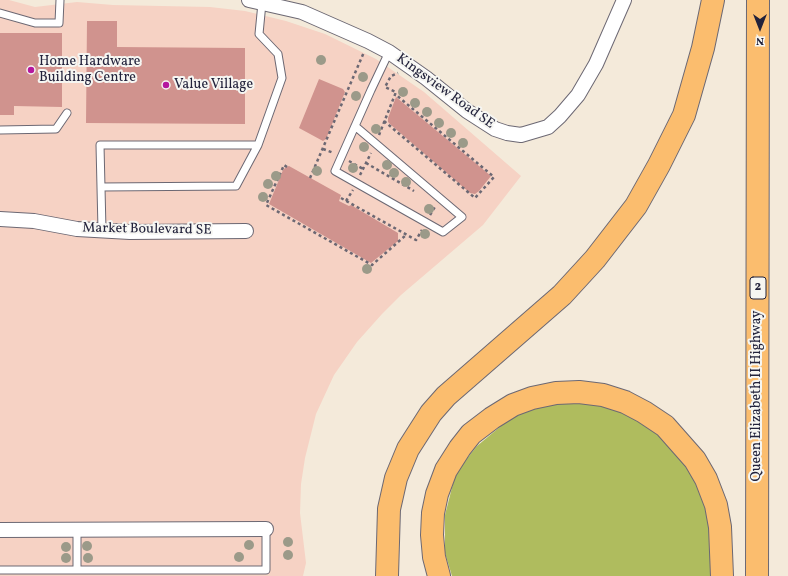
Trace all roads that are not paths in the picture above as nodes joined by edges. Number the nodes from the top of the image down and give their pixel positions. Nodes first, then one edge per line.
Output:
1 (60, 0) edge
2 (624, 0) edge
3 (713, 0) edge
4 (758, 0) edge
5 (255, 1) edge
6 (0, 13) edge
7 (389, 52) junction
8 (67, 113) dead end
9 (355, 126) junction
10 (0, 130) edge
11 (258, 145) junction
12 (101, 187) junction
13 (0, 219) edge
14 (102, 230) junction
15 (246, 231) dead end
16 (77, 529) junction
17 (266, 529) joint
18 (0, 530) edge
19 (0, 570) edge
20 (77, 570) junction
21 (389, 570) edge
22 (66, 573) edge
23 (131, 573) edge
24 (217, 573) edge
25 (266, 573) edge
26 (439, 576) edge
27 (722, 576) edge
28 (757, 576) edge

1 - 6 lane
2 - 7 street, Kingsview Road SE
3 - 21 highway
4 - 28 highway, Queen Elizabeth II Highway / 2
5 - 7 street, Kingsview Road SE
5 - 11 lane
7 - 9 lane
8 - 10 lane
9 - 9 lane
11 - 12 lane
11 - 12 lane
12 - 14 lane
13 - 14 street, Market Boulevard SE
14 - 15 street, Market Boulevard SE
16 - 17 street
16 - 18 street
16 - 20 lane
17 - 25 lane
19 - 22 lane
20 - 22 lane
20 - 23 lane
23 - 24 lane
24 - 25 lane
26 - 27 highway

